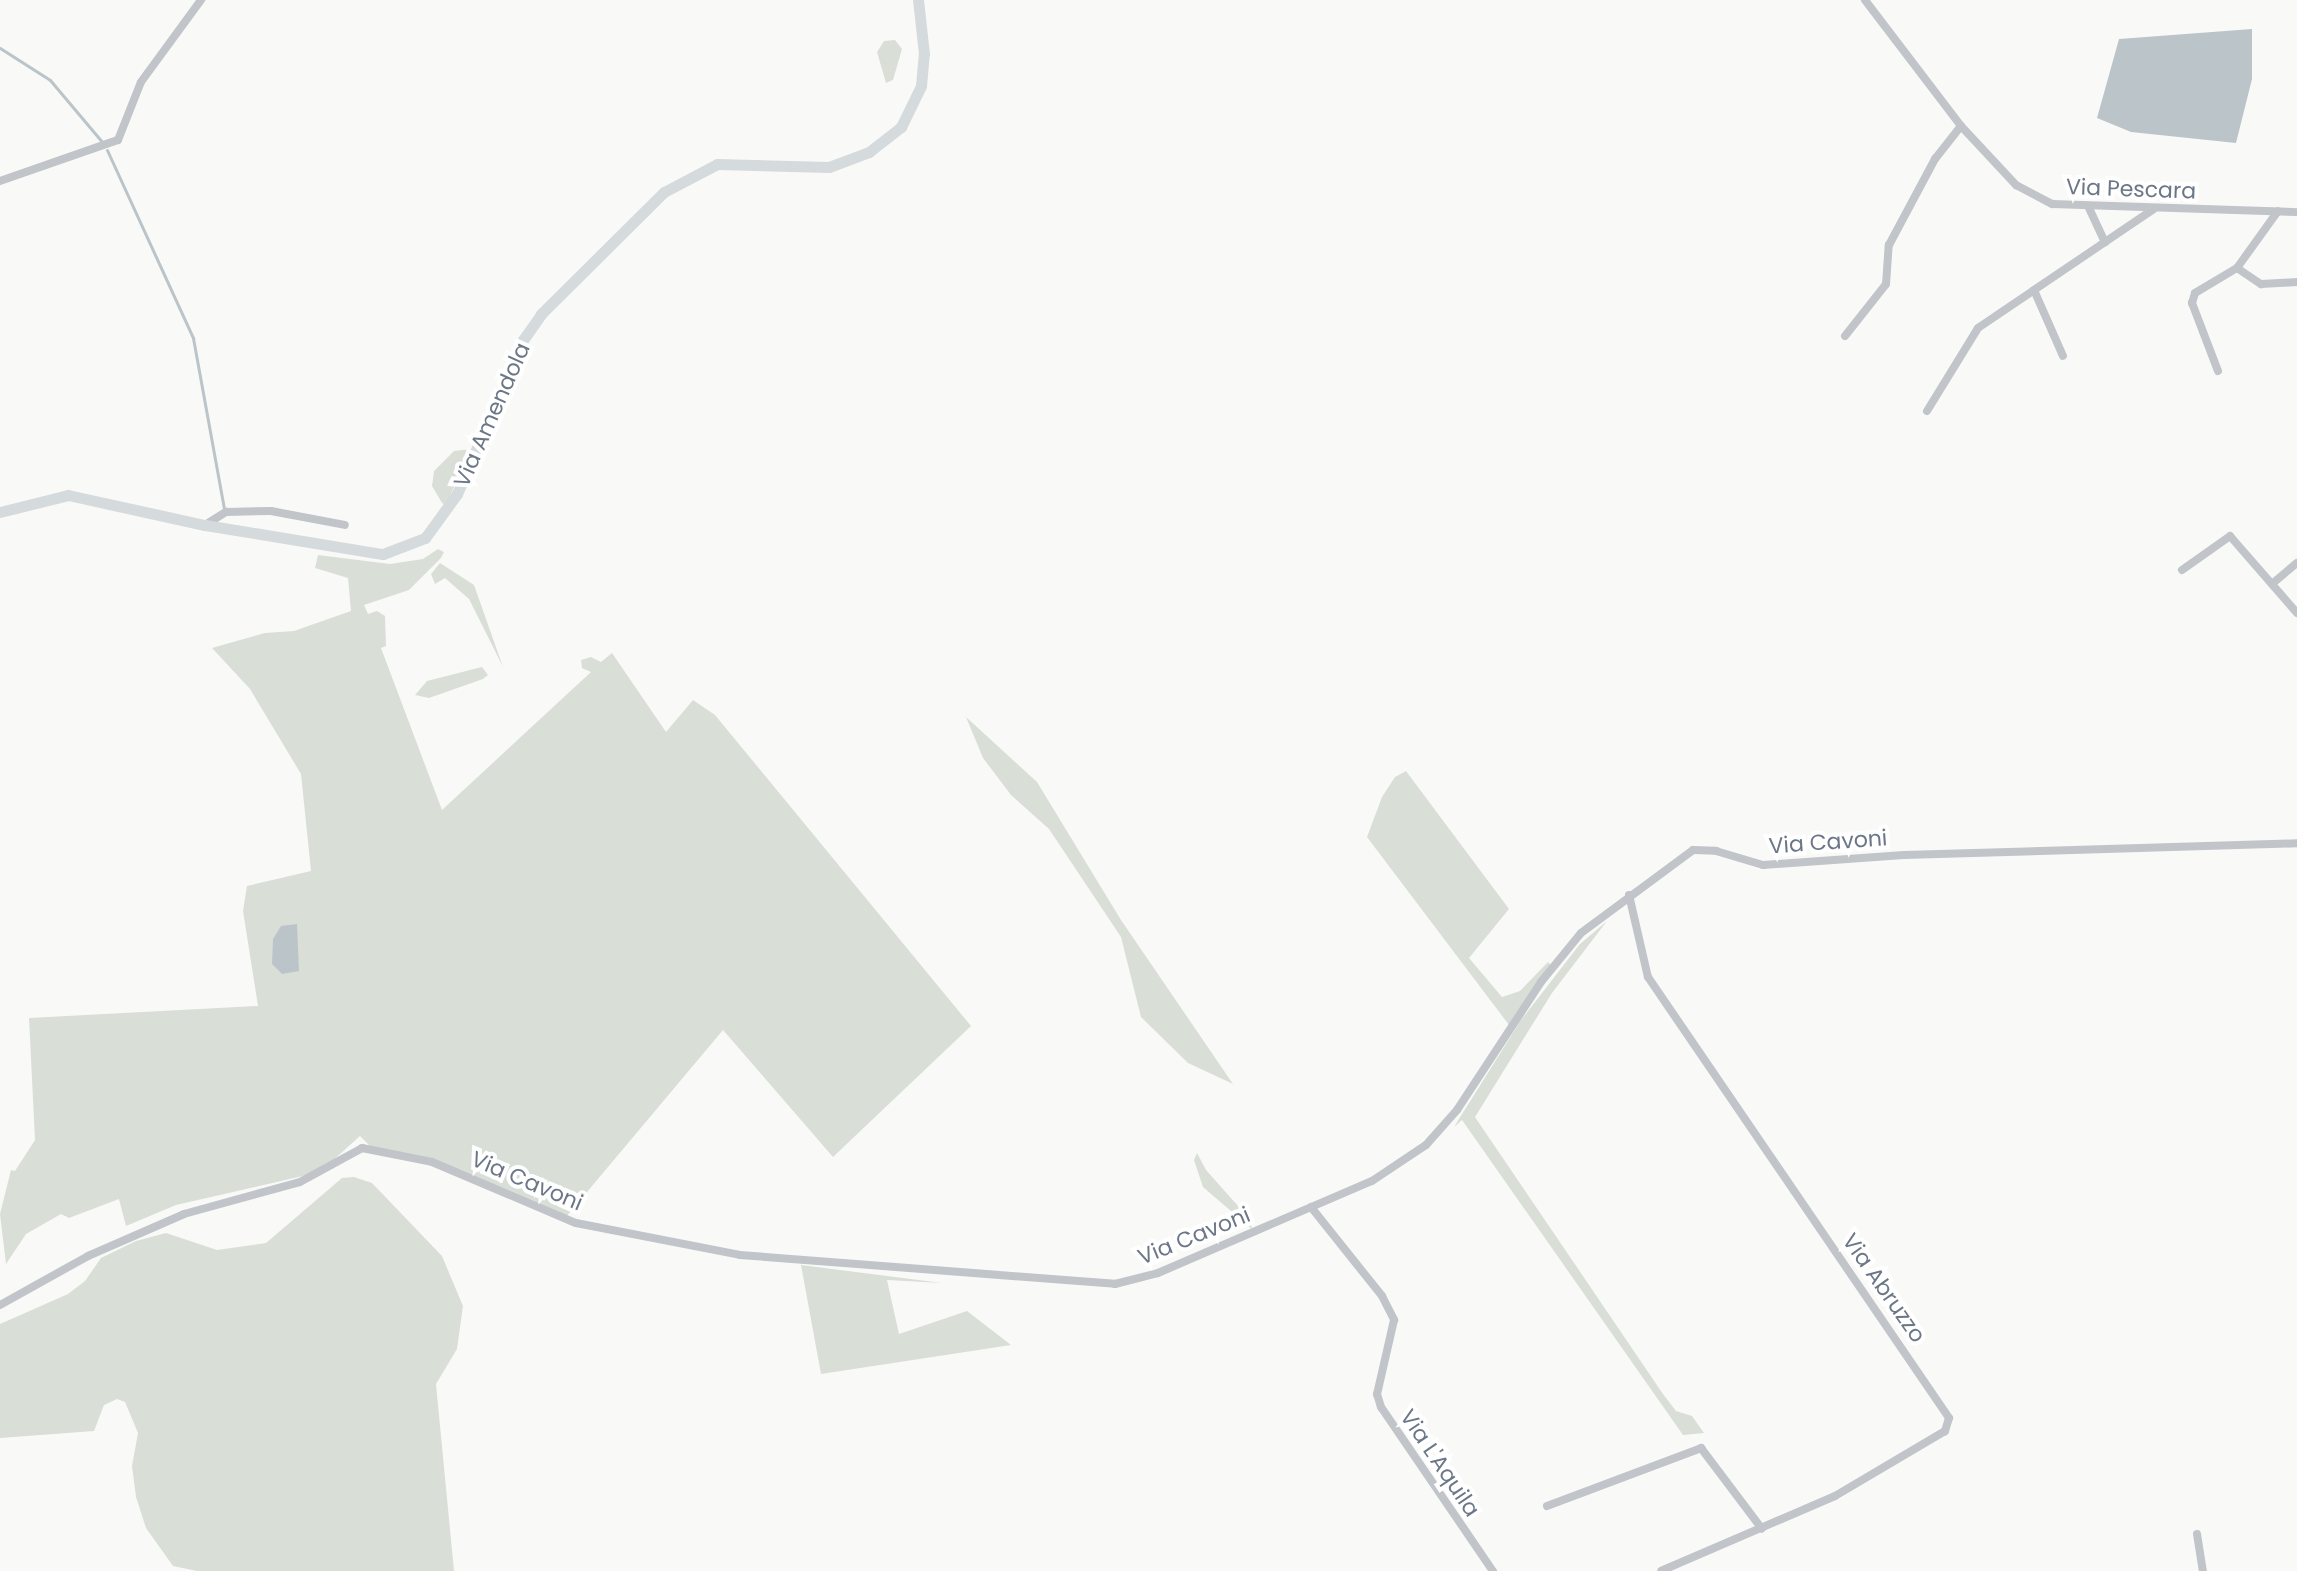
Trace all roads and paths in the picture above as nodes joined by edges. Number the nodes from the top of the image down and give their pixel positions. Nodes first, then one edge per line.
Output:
1 (201, 0) edge
2 (918, 0) edge
3 (1865, 0) edge
4 (1961, 126) junction
5 (0, 181) edge
6 (2089, 208) junction
7 (2154, 209) junction
8 (2278, 211) junction
9 (2297, 212) edge
10 (2105, 243) junction
11 (2237, 268) junction
12 (2297, 282) edge
13 (2034, 290) junction
14 (1845, 336) dead end
15 (2063, 356) dead end
16 (2218, 371) dead end
17 (1927, 411) dead end
18 (0, 512) edge
19 (205, 525) junction
20 (345, 525) dead end
21 (2297, 563) edge
22 (2182, 570) dead end
23 (2273, 583) junction
24 (2297, 613) edge
25 (2297, 843) edge
26 (1629, 895) junction
27 (1311, 1207) junction
28 (0, 1305) edge
29 (1547, 1506) dead end
30 (1762, 1529) junction
31 (2197, 1534) dead end
32 (1493, 1571) edge
33 (1661, 1571) edge
34 (2203, 1571) edge

1 - 5 street
2 - 19 main road, Via Amendola
3 - 4 street, Via Pescara
4 - 6 street, Via Pescara
4 - 14 street
6 - 7 street, Via Pescara
6 - 10 street
7 - 8 street, Via Pescara
7 - 10 street
8 - 9 street, Via Pescara
8 - 11 street
10 - 13 street
11 - 12 street
11 - 16 street
13 - 15 street
13 - 17 street
18 - 19 main road, Via Amendola
19 - 20 street
21 - 23 street
22 - 23 street
23 - 24 street
25 - 26 street, Via Cavoni
26 - 27 street, Via Cavoni
26 - 30 street, Via Abruzzo
27 - 28 street, Via Cavoni
27 - 32 street, Via L'Aquila
29 - 30 street
30 - 33 street, Via Abruzzo
31 - 34 street

